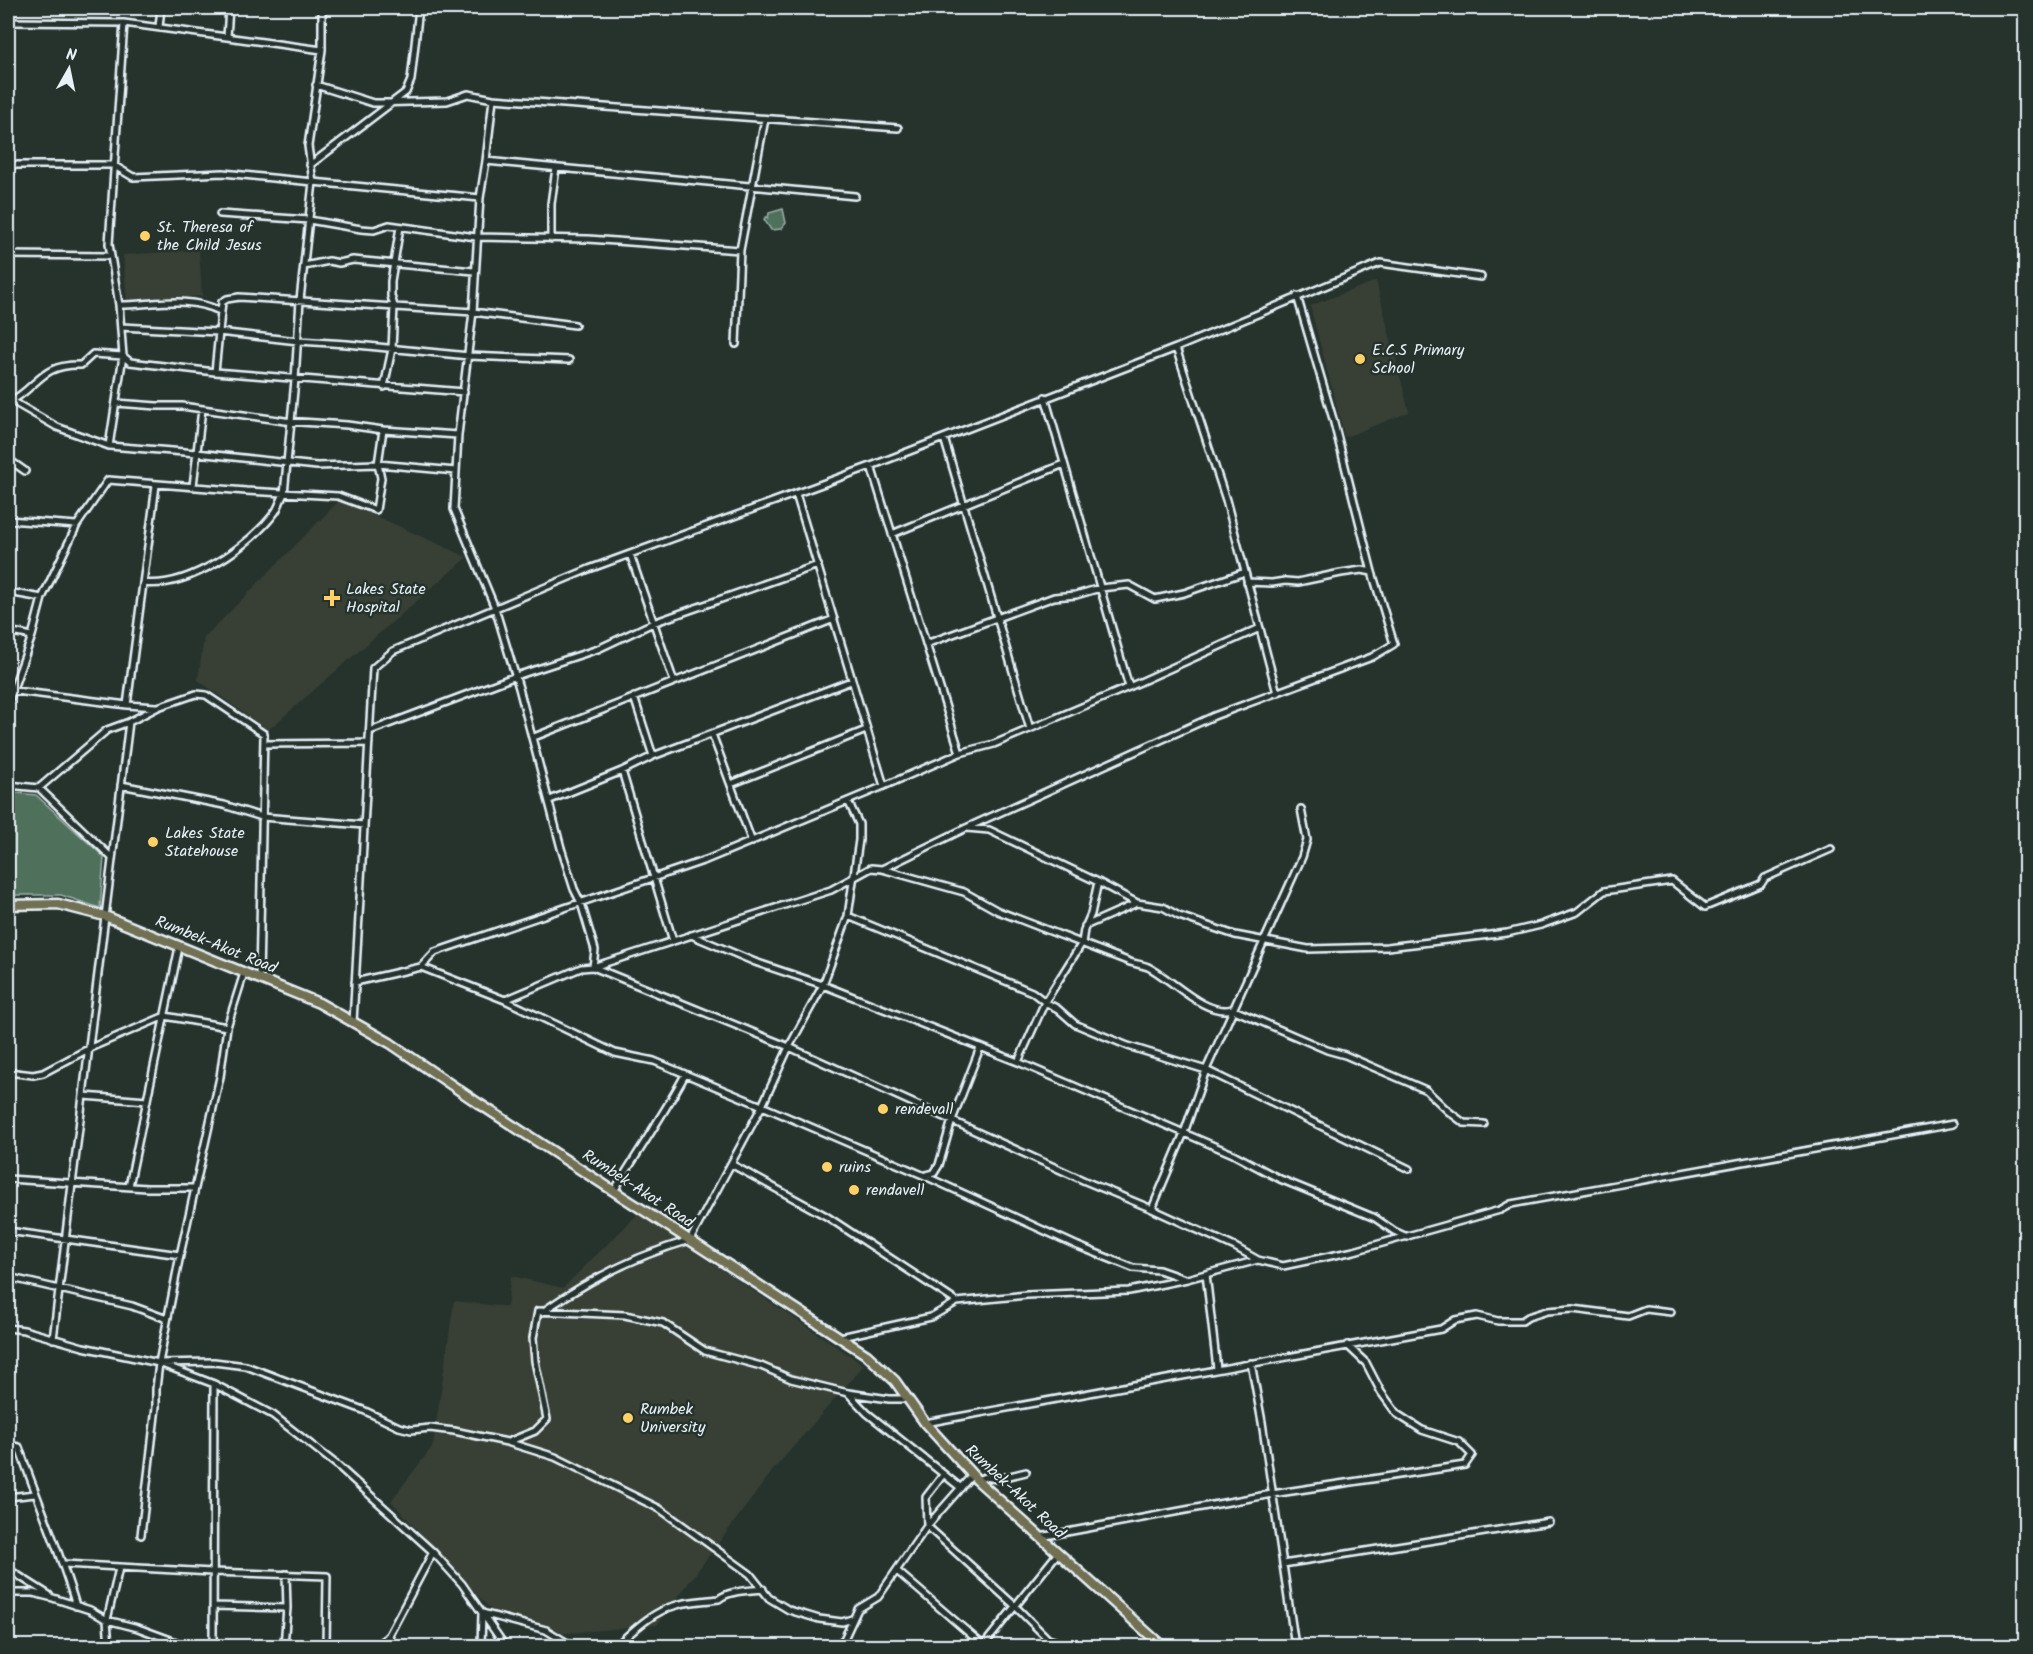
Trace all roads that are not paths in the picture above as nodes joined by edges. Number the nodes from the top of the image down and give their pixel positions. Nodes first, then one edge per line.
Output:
1 (161, 8) edge
2 (229, 8) edge
3 (322, 8) edge
4 (419, 8) edge
5 (8, 21) edge
6 (124, 23) junction
7 (159, 27) junction
8 (227, 37) junction
9 (322, 50) junction
10 (316, 85) junction
11 (493, 99) junction
12 (390, 104) junction
13 (765, 119) junction
14 (898, 128) dead end
15 (486, 161) junction
16 (8, 165) edge
17 (113, 165) junction
18 (310, 165) junction
19 (556, 168) junction
20 (313, 182) junction
21 (751, 186) junction
22 (855, 196) dead end
23 (480, 198) junction
24 (220, 214) dead end
25 (309, 220) junction
26 (400, 227) junction
27 (476, 237) junction
28 (551, 239) junction
29 (740, 250) junction
30 (8, 255) edge
31 (111, 256) junction
32 (394, 265) junction
33 (304, 266) junction
34 (474, 271) junction
35 (1481, 277) dead end
36 (1297, 296) junction
37 (300, 300) junction
38 (119, 305) junction
39 (394, 306) junction
40 (220, 310) junction
41 (473, 312) junction
42 (576, 325) dead end
43 (121, 327) junction
44 (218, 332) junction
45 (298, 341) junction
46 (736, 344) dead end
47 (1176, 348) junction
48 (392, 350) junction
49 (123, 356) junction
50 (469, 356) junction
51 (569, 360) dead end
52 (215, 372) junction
53 (295, 380) junction
54 (384, 387) junction
55 (464, 392) junction
56 (1045, 398) junction
57 (10, 402) edge
58 (116, 403) junction
59 (202, 410) junction
60 (290, 421) junction
61 (383, 429) junction
62 (458, 435) junction
63 (945, 438) junction
64 (109, 446) junction
65 (197, 453) junction
66 (8, 459) edge
67 (288, 462) junction
68 (378, 464) junction
69 (1064, 464) junction
70 (871, 466) junction
71 (25, 471) dead end
72 (456, 471) junction
73 (156, 485) junction
74 (194, 486) junction
75 (284, 494) junction
76 (796, 494) junction
77 (963, 504) junction
78 (8, 520) edge
79 (77, 525) junction
80 (892, 534) junction
81 (630, 554) junction
82 (818, 565) junction
83 (1245, 572) junction
84 (1372, 572) junction
85 (1248, 582) junction
86 (143, 583) junction
87 (1100, 588) junction
88 (8, 592) edge
89 (42, 598) junction
90 (495, 608) junction
91 (834, 619) junction
92 (997, 619) junction
93 (653, 623) junction
94 (1260, 628) junction
95 (8, 631) edge
96 (32, 636) junction
97 (926, 644) junction
98 (516, 676) junction
99 (851, 681) junction
100 (674, 682) junction
101 (1129, 687) junction
102 (10, 690) edge
103 (1277, 693) junction
104 (634, 697) junction
105 (8, 704) edge
106 (127, 705) junction
107 (158, 707) junction
108 (129, 722) junction
109 (1029, 729) junction
110 (866, 730) junction
111 (370, 731) junction
112 (712, 734) junction
113 (534, 737) junction
114 (264, 744) junction
115 (369, 744) junction
116 (960, 753) junction
117 (653, 756) junction
118 (622, 771) junction
119 (731, 784) junction
120 (8, 785) edge
121 (121, 785) junction
122 (884, 786) junction
123 (39, 788) junction
124 (550, 800) junction
125 (848, 801) junction
126 (1301, 810) dead end
127 (262, 817) junction
128 (364, 825) junction
129 (966, 828) junction
130 (752, 842) junction
131 (1831, 849) dead end
132 (112, 858) junction
133 (882, 869) junction
134 (855, 877) junction
135 (655, 878) junction
136 (1098, 882) junction
137 (581, 903) junction
138 (1137, 903) junction
139 (8, 905) edge
140 (105, 916) junction
141 (848, 916) junction
142 (1085, 926) junction
143 (692, 934) junction
144 (1264, 940) junction
145 (674, 941) junction
146 (1082, 943) junction
147 (179, 947) junction
148 (421, 967) junction
149 (593, 967) junction
150 (244, 973) junction
151 (259, 979) junction
152 (355, 982) junction
153 (823, 985) junction
154 (506, 1000) junction
155 (1045, 1002) junction
156 (1232, 1010) junction
157 (165, 1016) junction
158 (353, 1022) junction
159 (227, 1027) junction
160 (789, 1047) junction
161 (90, 1048) junction
162 (980, 1048) junction
163 (1018, 1062) junction
164 (1206, 1070) junction
165 (8, 1071) edge
166 (686, 1075) junction
167 (84, 1096) junction
168 (147, 1101) junction
169 (762, 1106) junction
170 (952, 1120) junction
171 (1484, 1124) dead end
172 (1953, 1124) dead end
173 (1184, 1133) junction
174 (731, 1164) junction
175 (1408, 1169) dead end
176 (925, 1176) junction
177 (8, 1179) edge
178 (73, 1182) junction
179 (129, 1186) junction
180 (195, 1188) junction
181 (614, 1191) junction
182 (1152, 1209) junction
183 (8, 1231) edge
184 (1407, 1237) junction
185 (66, 1239) junction
186 (690, 1240) junction
187 (180, 1255) junction
188 (1258, 1260) junction
189 (1206, 1274) junction
190 (8, 1276) edge
191 (1187, 1279) junction
192 (60, 1288) junction
193 (957, 1302) junction
194 (542, 1312) junction
195 (1671, 1312) dead end
196 (167, 1319) junction
197 (8, 1328) edge
198 (841, 1337) junction
199 (53, 1339) junction
200 (1347, 1345) junction
201 (159, 1363) junction
202 (1251, 1363) junction
203 (1216, 1369) junction
204 (214, 1384) junction
205 (848, 1393) junction
206 (908, 1399) junction
207 (925, 1423) junction
208 (507, 1442) junction
209 (8, 1445) edge
210 (1026, 1472) dead end
211 (943, 1475) junction
212 (974, 1477) junction
213 (961, 1488) junction
214 (35, 1494) junction
215 (1272, 1494) junction
216 (8, 1497) edge
217 (1549, 1522) dead end
218 (927, 1526) junction
219 (141, 1535) dead end
220 (1040, 1537) junction
221 (433, 1552) junction
222 (1058, 1553) junction
223 (64, 1564) junction
224 (1283, 1564) junction
225 (119, 1568) junction
226 (8, 1569) edge
227 (897, 1571) junction
228 (212, 1572) junction
229 (286, 1574) junction
230 (763, 1589) junction
231 (8, 1593) edge
232 (53, 1598) junction
233 (1014, 1605) junction
234 (76, 1606) junction
235 (213, 1606) junction
236 (287, 1608) junction
237 (482, 1613) junction
238 (852, 1619) junction
239 (107, 1620) junction
240 (389, 1635) junction
241 (983, 1646) edge
242 (109, 1647) edge
243 (187, 1647) edge
244 (213, 1647) edge
245 (284, 1647) edge
246 (326, 1647) edge
247 (381, 1647) edge
248 (393, 1647) edge
249 (481, 1647) edge
250 (505, 1647) edge
251 (572, 1647) edge
252 (616, 1647) edge
253 (836, 1647) edge
254 (1070, 1647) edge
255 (1162, 1647) edge
256 (1295, 1647) edge

1 - 7 street
2 - 8 street
3 - 9 street
4 - 12 street
5 - 6 street
6 - 7 street
6 - 17 street
7 - 8 street
8 - 9 street
9 - 10 street
10 - 12 street
10 - 18 street
11 - 12 street
11 - 13 street
11 - 15 street
12 - 18 street
13 - 14 street
13 - 21 street
15 - 19 street
15 - 23 street
16 - 17 street
17 - 20 street
17 - 31 street
18 - 20 street
19 - 21 street
19 - 28 street
20 - 23 street
20 - 25 street
21 - 22 street
21 - 29 street
23 - 27 street
24 - 25 street
25 - 26 street
25 - 33 street
26 - 27 street
26 - 32 street
27 - 28 street
27 - 34 street
28 - 29 street
29 - 46 street
30 - 31 street
31 - 38 street
32 - 33 street
32 - 34 street
32 - 39 street
33 - 37 street
34 - 41 street
35 - 36 street
36 - 47 street
36 - 84 street
37 - 39 street
37 - 40 street
37 - 45 street
38 - 40 street
38 - 43 street
39 - 41 street
39 - 48 street
40 - 44 street
41 - 42 street
41 - 50 street
43 - 44 street
43 - 49 street
44 - 45 street
44 - 52 street
45 - 48 street
45 - 53 street
47 - 56 street
47 - 83 street
48 - 50 street
48 - 54 street
49 - 52 street
49 - 57 street
49 - 58 street
50 - 51 street
50 - 55 street
52 - 53 street
53 - 54 street
53 - 60 street
54 - 55 street
55 - 62 street
56 - 63 street
56 - 69 street
57 - 64 street
58 - 59 street
58 - 64 street
59 - 60 street
59 - 65 street
60 - 61 street
60 - 67 street
61 - 62 street
61 - 68 street
62 - 72 street
63 - 70 street
63 - 77 street
64 - 65 street
65 - 67 street
65 - 74 street
66 - 71 street
67 - 68 street
67 - 75 street
68 - 72 street
68 - 75 street
69 - 77 street
69 - 87 street
70 - 76 street
70 - 80 street
72 - 90 street
73 - 74 street
73 - 79 street
73 - 86 street
74 - 75 street
75 - 86 street
76 - 81 street
76 - 82 street
77 - 80 street
77 - 92 street
78 - 79 street
79 - 89 street
80 - 97 street
81 - 90 street
81 - 93 street
82 - 91 street
82 - 93 street
83 - 85 street
83 - 87 street
84 - 85 street
84 - 103 street
85 - 94 street
86 - 106 street
87 - 92 street
87 - 101 street
88 - 89 street
89 - 96 street
90 - 98 street
90 - 111 street
91 - 99 street
91 - 100 street
92 - 97 street
92 - 109 street
93 - 98 street
93 - 100 street
94 - 101 street
94 - 103 street
95 - 96 street
96 - 102 street
97 - 116 street
98 - 111 street
98 - 113 street
99 - 110 street
99 - 112 street
100 - 104 street
101 - 109 street
102 - 105 street
102 - 106 street
103 - 129 street
104 - 113 street
104 - 117 street
106 - 107 street
107 - 108 street
107 - 114 street
108 - 121 street
108 - 123 street
109 - 116 street
110 - 119 street
110 - 122 street
111 - 115 street
112 - 117 street
112 - 119 street
113 - 124 street
114 - 115 street
114 - 127 street
115 - 128 street
116 - 122 street
117 - 118 street
118 - 124 street
118 - 135 street
119 - 130 street
120 - 123 street
121 - 127 street
121 - 132 street
122 - 125 street
123 - 132 street
124 - 137 street
125 - 130 street
125 - 134 street
126 - 144 street
127 - 128 street
127 - 151 street
128 - 152 street
129 - 133 street
129 - 136 street
130 - 135 street
131 - 144 street
132 - 140 street
133 - 134 street
133 - 146 street
134 - 141 street
134 - 143 street
135 - 137 street
135 - 145 street
136 - 138 street
136 - 142 street
137 - 148 street
137 - 149 street
138 - 142 street
138 - 144 street
139 - 140 main road, Rumbek-Akot Road
140 - 147 main road, Rumbek-Akot Road
140 - 161 street
141 - 153 street
141 - 155 street
142 - 146 street
143 - 145 street
143 - 153 street
144 - 156 street
145 - 149 street
146 - 155 street
146 - 156 street
147 - 150 main road, Rumbek-Akot Road
147 - 157 street
148 - 152 street
148 - 154 street
149 - 154 street
149 - 160 street
150 - 151 main road, Rumbek-Akot Road
150 - 159 street
151 - 158 main road, Rumbek-Akot Road
152 - 158 street
153 - 160 street
153 - 162 street
154 - 166 street
155 - 163 street
155 - 164 street
156 - 164 street
156 - 171 street
157 - 159 street
157 - 161 street
157 - 168 street
158 - 181 main road, Rumbek-Akot Road
159 - 180 street
160 - 169 street
160 - 170 street
161 - 165 street
161 - 167 street
162 - 163 street
162 - 170 street
163 - 173 street
164 - 173 street
164 - 175 street
166 - 169 street
166 - 181 street
167 - 168 street
167 - 178 street
168 - 179 street
169 - 174 street
169 - 176 street
170 - 176 street
170 - 182 street
172 - 184 street
173 - 182 street
173 - 184 street
174 - 186 street
174 - 193 street
176 - 191 street
177 - 178 street
178 - 179 street
178 - 185 street
179 - 180 street
180 - 187 street
181 - 186 main road, Rumbek-Akot Road
182 - 188 street
183 - 185 street
184 - 188 street
185 - 187 street
185 - 192 street
186 - 194 street
186 - 198 main road, Rumbek-Akot Road
187 - 196 street
188 - 189 street
189 - 191 street
189 - 203 street
190 - 192 street
191 - 193 street
192 - 196 street
192 - 199 street
193 - 198 street
194 - 205 street
194 - 208 street
195 - 200 street
196 - 201 street
197 - 199 street
198 - 206 main road, Rumbek-Akot Road
199 - 201 street
200 - 202 street
200 - 215 street
201 - 204 street
201 - 208 street
201 - 219 street
202 - 203 street
202 - 215 street
203 - 207 street
204 - 221 street
204 - 228 street
205 - 206 street
205 - 211 street
206 - 207 main road, Rumbek-Akot Road
207 - 212 main road, Rumbek-Akot Road
208 - 230 street
209 - 214 street
210 - 212 street
211 - 213 street
211 - 218 street
212 - 213 street
212 - 220 main road, Rumbek-Akot Road
213 - 218 street
214 - 216 street
214 - 223 street
215 - 220 street
215 - 224 street
217 - 224 street
218 - 227 street
218 - 233 street
220 - 222 main road, Rumbek-Akot Road
221 - 237 street
221 - 240 street
222 - 233 street
222 - 255 main road, Rumbek-Akot Road
223 - 225 street
223 - 234 street
224 - 256 street
225 - 228 street
225 - 239 street
226 - 232 street
227 - 238 street
227 - 241 street
228 - 229 street
228 - 235 street
229 - 236 street
229 - 246 street
230 - 238 street
230 - 252 street
231 - 232 street
232 - 234 street
233 - 241 street
233 - 254 street
234 - 239 street
235 - 236 street
235 - 244 street
236 - 245 street
237 - 249 street
237 - 250 street
237 - 251 street
238 - 253 street
239 - 242 street
239 - 243 street
240 - 247 street
240 - 248 street

